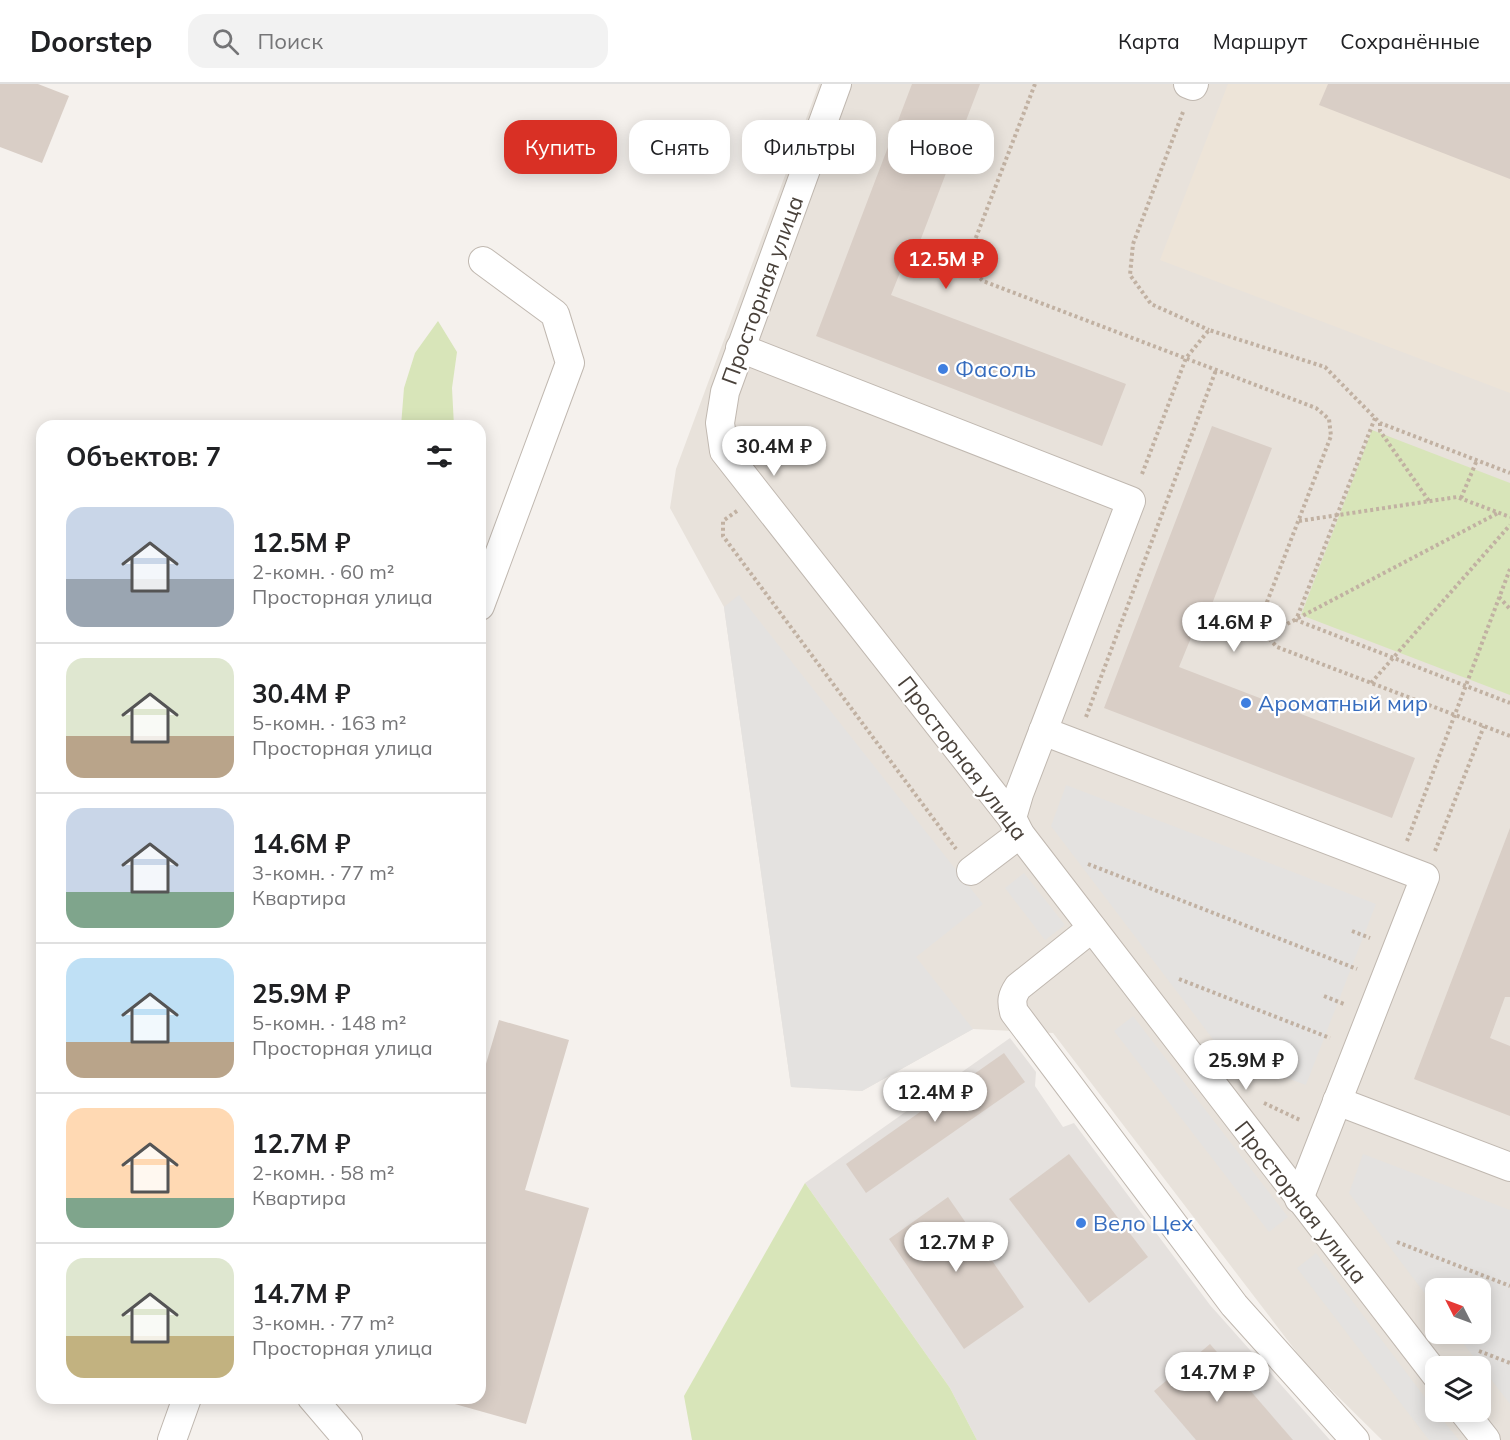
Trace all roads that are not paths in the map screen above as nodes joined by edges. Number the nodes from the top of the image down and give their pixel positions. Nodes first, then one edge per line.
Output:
1 (837, 84) edge
2 (483, 261) dead end
3 (740, 348) junction
4 (486, 590) edge
5 (1043, 731) junction
6 (1016, 826) junction
7 (971, 871) road end
8 (1092, 928) junction
9 (1337, 1101) junction
10 (1510, 1167) edge
11 (1299, 1199) junction
12 (1425, 1361) edge
13 (185, 1404) edge
14 (317, 1404) edge
15 (1472, 1422) edge
16 (172, 1440) edge
17 (348, 1440) edge
18 (1355, 1440) edge
19 (1486, 1440) edge

1 - 3 street, Просторная улица
2 - 4 street
3 - 5 street
3 - 6 street, Просторная улица
5 - 6 street
5 - 9 street
6 - 7 street
6 - 8 street, Просторная улица
8 - 11 street, Просторная улица
8 - 18 street
9 - 10 street
9 - 11 street
11 - 12 street, Просторная улица
13 - 16 street
14 - 17 street
15 - 19 street

